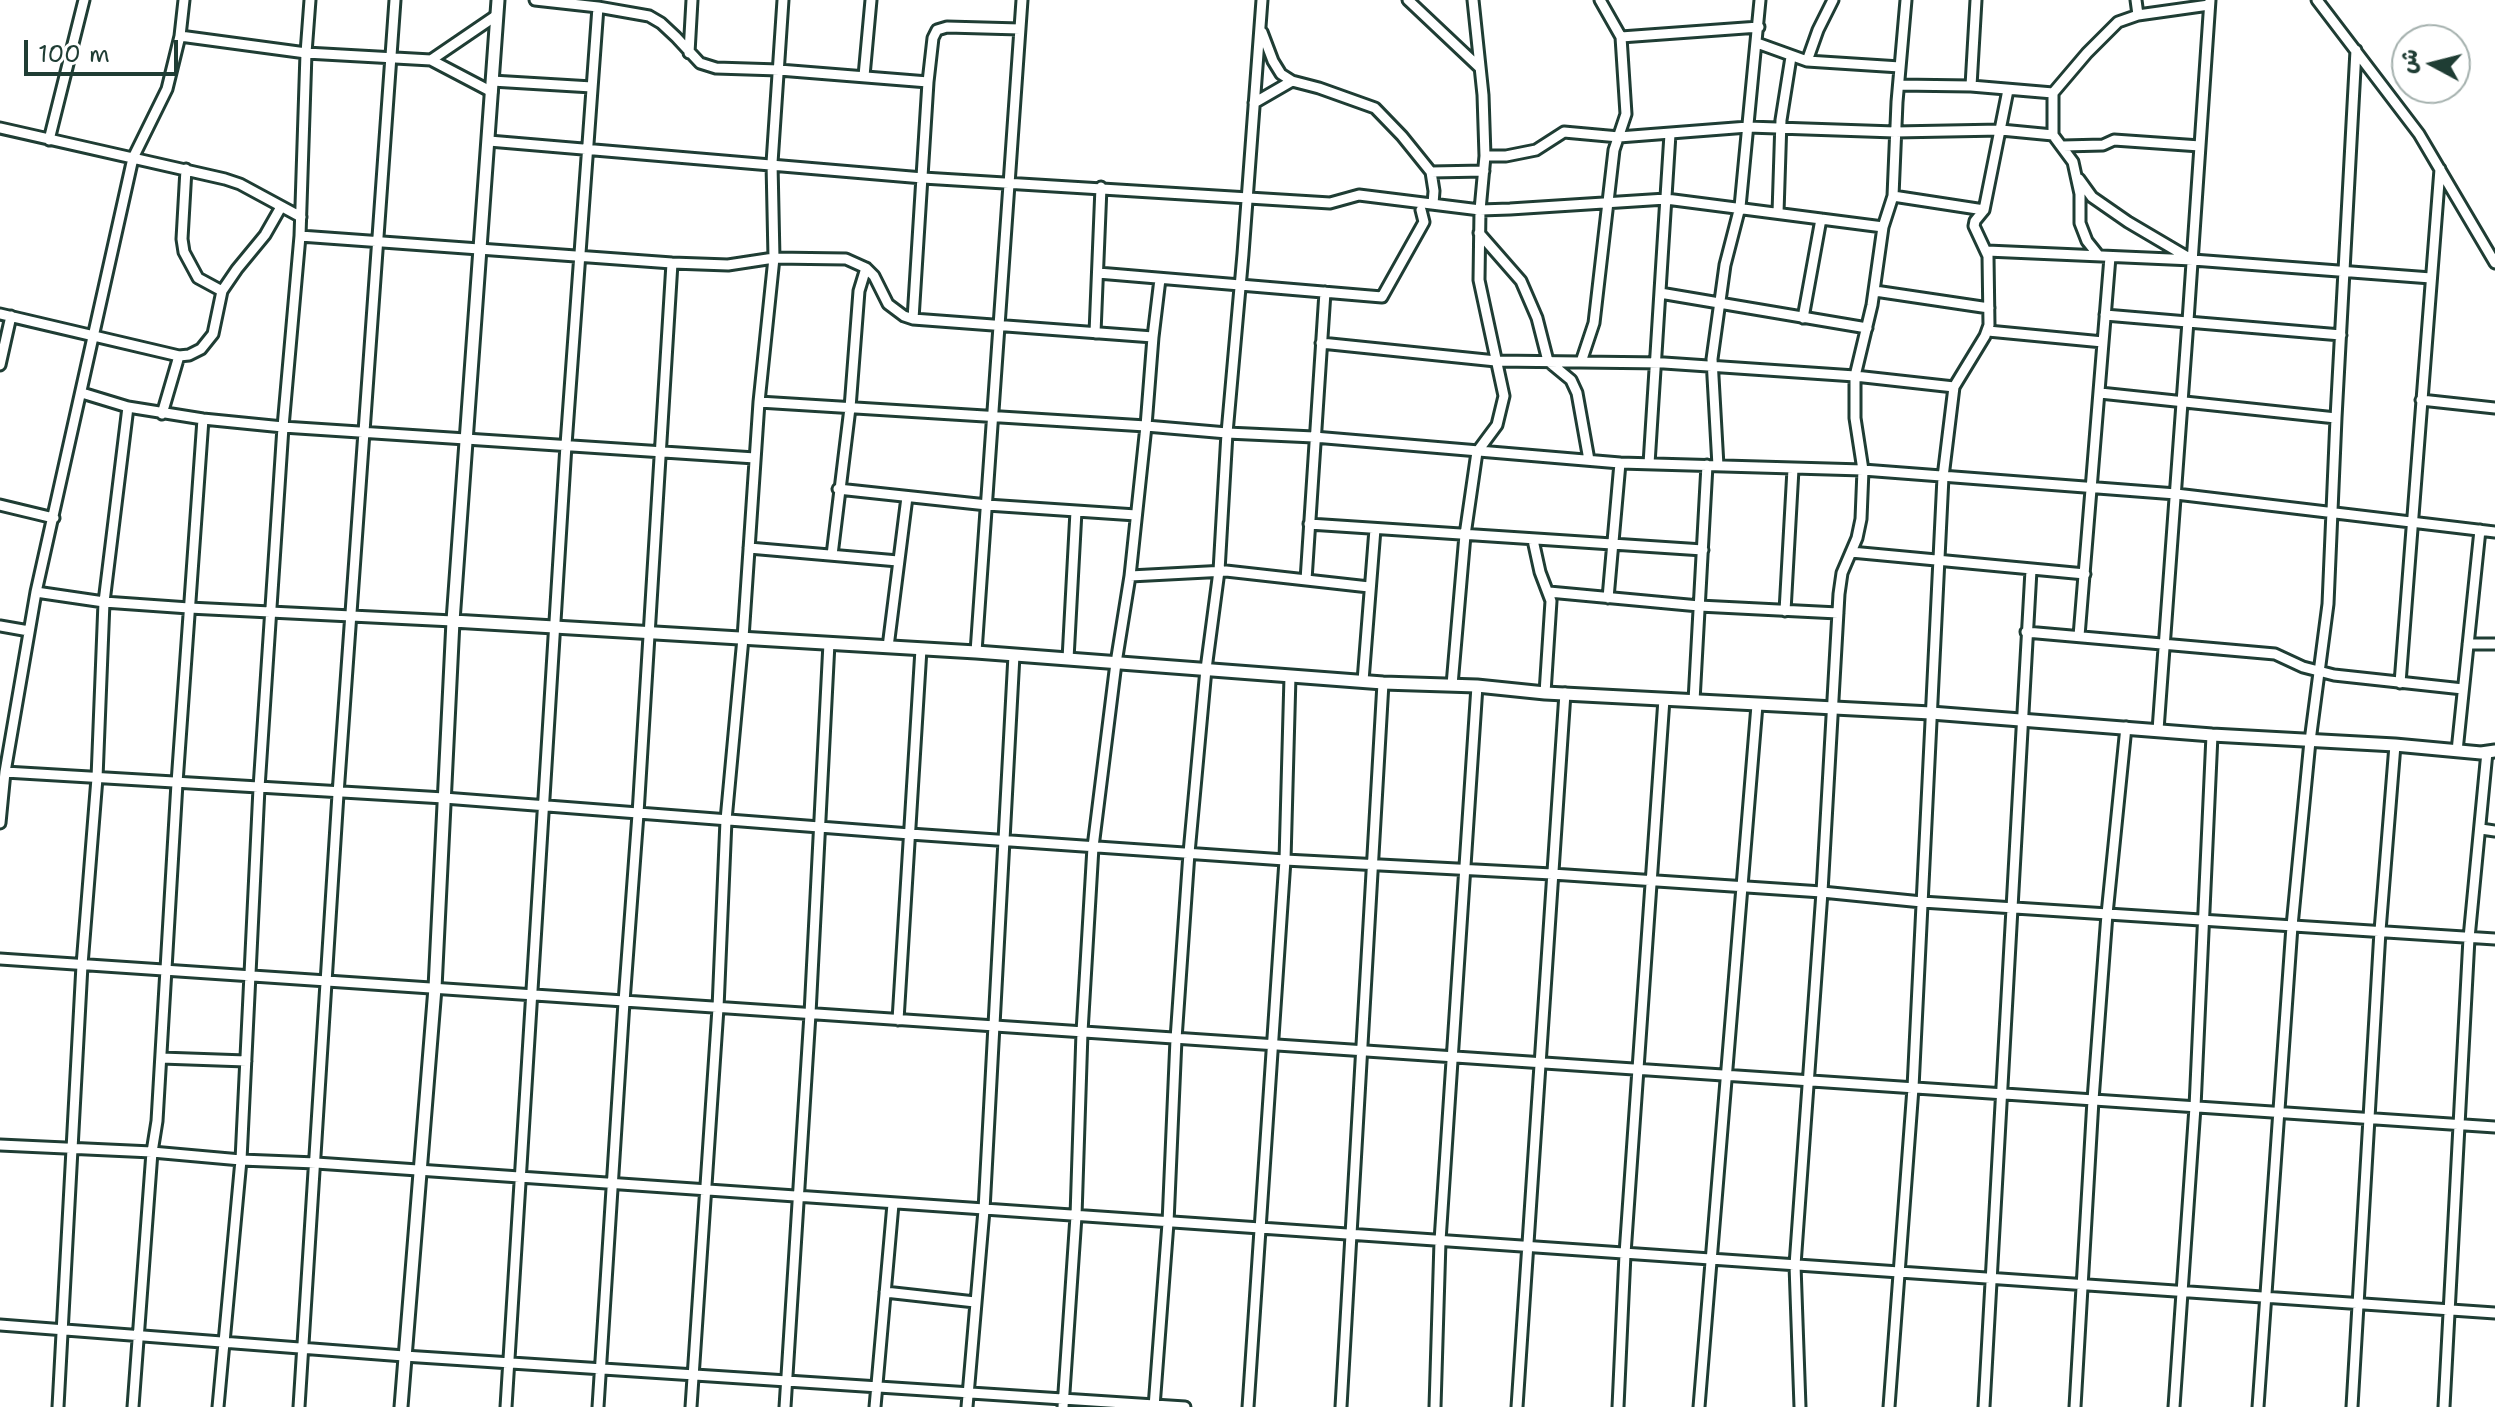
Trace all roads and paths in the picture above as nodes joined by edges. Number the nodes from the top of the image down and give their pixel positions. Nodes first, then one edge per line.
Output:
1 (84, 0) edge
2 (184, 0) edge
3 (310, 0) edge
4 (395, 0) edge
5 (498, 0) edge
6 (535, 0) edge
7 (692, 0) edge
8 (783, 0) edge
9 (871, 0) edge
10 (1022, 0) edge
11 (1262, 0) edge
12 (1408, 0) edge
13 (1473, 0) edge
14 (1600, 0) edge
15 (1760, 0) edge
16 (1833, 0) edge
17 (1906, 0) edge
18 (1976, 0) edge
19 (2136, 0) edge
20 (2317, 0) edge
21 (2209, 2) edge
22 (598, 7) junction
23 (497, 15) junction
24 (2138, 15) junction
25 (1260, 26) junction
26 (1759, 27) junction
27 (1020, 29) junction
28 (180, 36) junction
29 (1621, 37) junction
30 (1757, 43) junction
31 (2356, 50) junction
32 (306, 53) junction
33 (689, 53) junction
34 (1791, 57) junction
35 (391, 58) junction
36 (431, 60) junction
37 (1807, 61) junction
38 (1900, 67) junction
39 (1480, 68) junction
40 (779, 70) junction
41 (864, 76) junction
42 (1292, 81) junction
43 (928, 82) junction
44 (1899, 85) junction
45 (1971, 86) junction
46 (492, 87) junction
47 (592, 87) junction
48 (2008, 90) junction
49 (2053, 93) junction
50 (1254, 103) junction
51 (1748, 127) junction
52 (0, 128) edge
53 (1780, 128) junction
54 (2001, 130) junction
55 (1895, 132) junction
56 (1670, 134) junction
57 (2053, 135) junction
58 (1619, 137) junction
59 (49, 140) junction
60 (489, 141) junction
61 (2063, 146) junction
62 (2200, 146) junction
63 (588, 149) junction
64 (1485, 156) junction
65 (133, 158) junction
66 (772, 163) junction
67 (186, 169) junction
68 (2440, 169) junction
69 (1484, 171) junction
70 (1431, 172) junction
71 (2075, 172) junction
72 (923, 178) junction
73 (1010, 182) junction
74 (1101, 187) junction
75 (1893, 196) junction
76 (1247, 197) junction
77 (1666, 199) junction
78 (1433, 204) junction
79 (1608, 204) junction
80 (281, 207) junction
81 (1740, 207) junction
82 (1421, 210) dead end
83 (1480, 210) junction
84 (1984, 210) junction
85 (1778, 213) junction
86 (301, 217) junction
87 (1821, 219) junction
88 (1883, 227) junction
89 (1479, 233) junction
90 (300, 236) junction
91 (379, 242) junction
92 (481, 249) junction
93 (1987, 251) junction
94 (580, 256) junction
95 (2099, 256) junction
96 (2110, 257) junction
97 (774, 258) junction
98 (2193, 260) junction
99 (672, 263) junction
100 (2495, 263) edge
101 (866, 268) junction
102 (2344, 271) junction
103 (1098, 273) junction
104 (2431, 278) junction
105 (1160, 279) junction
106 (1241, 284) junction
107 (222, 291) junction
108 (1875, 291) junction
109 (1325, 292) junction
110 (1660, 293) junction
111 (1718, 304) junction
112 (1989, 308) junction
113 (0, 314) edge
114 (2105, 315) junction
115 (11, 316) junction
116 (1803, 318) junction
117 (913, 319) junction
118 (2188, 321) junction
119 (999, 325) junction
120 (1867, 328) junction
121 (1988, 331) junction
122 (1095, 333) junction
123 (2341, 335) junction
124 (95, 337) junction
125 (1153, 337) junction
126 (2103, 342) junction
127 (1321, 343) junction
128 (179, 356) junction
129 (1496, 361) junction
130 (1548, 361) junction
131 (1581, 362) junction
132 (1656, 363) junction
133 (0, 365) edge
134 (1712, 367) junction
135 (1855, 376) junction
136 (1954, 387) junction
137 (82, 393) junction
138 (2100, 393) junction
139 (2421, 400) junction
140 (759, 402) junction
141 (2182, 402) junction
142 (128, 407) junction
143 (850, 408) junction
144 (2495, 408) edge
145 (162, 414) junction
146 (993, 417) junction
147 (2336, 418) junction
148 (203, 419) junction
149 (1146, 426) junction
150 (283, 427) junction
151 (365, 432) junction
152 (1227, 433) junction
153 (1314, 437) junction
154 (467, 439) junction
155 (566, 445) junction
156 (1477, 452) junction
157 (660, 453) junction
158 (755, 458) junction
159 (1589, 460) junction
160 (1620, 463) junction
161 (1649, 464) junction
162 (1713, 466) junction
163 (1793, 469) junction
164 (1863, 470) junction
165 (1943, 477) junction
166 (2093, 488) junction
167 (838, 489) junction
168 (2176, 494) junction
169 (907, 497) junction
170 (0, 505) edge
171 (987, 505) junction
172 (1076, 511) junction
173 (2332, 513) junction
174 (1136, 515) junction
175 (54, 518) junction
176 (2411, 522) junction
177 (1309, 524) junction
178 (1375, 529) junction
179 (2480, 530) junction
180 (2495, 532) edge
181 (1465, 535) junction
182 (1533, 540) junction
183 (1613, 544) junction
184 (749, 548) junction
185 (1703, 550) junction
186 (1851, 552) junction
187 (832, 555) junction
188 (898, 561) junction
189 (1938, 561) junction
190 (2031, 570) junction
191 (1219, 571) junction
192 (2085, 574) junction
193 (1130, 576) junction
194 (1306, 580) junction
195 (1369, 587) junction
196 (36, 592) junction
197 (1549, 592) junction
198 (1608, 598) junction
199 (104, 602) junction
200 (1699, 606) junction
201 (189, 608) junction
202 (1785, 611) junction
203 (272, 612) junction
204 (1838, 613) junction
205 (352, 616) junction
206 (453, 621) junction
207 (0, 626) edge
208 (555, 627) junction
209 (29, 631) junction
210 (648, 632) junction
211 (2026, 632) junction
212 (2079, 636) junction
213 (743, 638) junction
214 (829, 643) junction
215 (2164, 644) junction
216 (2468, 644) junction
217 (2495, 644) edge
218 (888, 647) junction
219 (921, 649) junction
220 (976, 652) junction
221 (1014, 655) junction
222 (1068, 659) junction
223 (1116, 663) junction
224 (1206, 669) junction
225 (2318, 672) junction
226 (1290, 676) junction
227 (1363, 681) junction
228 (1383, 683) junction
229 (2400, 683) junction
230 (1452, 685) junction
231 (1477, 686) junction
232 (2463, 689) junction
233 (1545, 693) junction
234 (1565, 693) junction
235 (1664, 699) junction
236 (1694, 701) junction
237 (1757, 705) junction
238 (1832, 707) junction
239 (1931, 713) junction
240 (2022, 719) junction
241 (2126, 727) junction
242 (2158, 730) junction
243 (2212, 735) junction
244 (2310, 741) junction
245 (2395, 745) junction
246 (2457, 751) junction
247 (2491, 752) edge
248 (5, 772) junction
249 (97, 778) junction
250 (177, 783) junction
251 (259, 788) junction
252 (338, 794) junction
253 (444, 798) junction
254 (543, 808) junction
255 (638, 814) junction
256 (726, 820) junction
257 (0, 823) edge
258 (818, 827) junction
259 (2481, 829) junction
260 (2495, 831) edge
261 (910, 834) junction
262 (1003, 841) junction
263 (1093, 847) junction
264 (1189, 853) junction
265 (1285, 860) junction
266 (1371, 863) junction
267 (1464, 869) junction
268 (1552, 874) junction
269 (1651, 881) junction
270 (1743, 888) junction
271 (1822, 892) junction
272 (1922, 902) junction
273 (2013, 908) junction
274 (2107, 914) junction
275 (2203, 920) junction
276 (2292, 926) junction
277 (2380, 931) junction
278 (2469, 938) junction
279 (2495, 939) edge
280 (0, 959) edge
281 (82, 965) junction
282 (164, 970) junction
283 (250, 976) junction
284 (327, 982) junction
285 (435, 988) junction
286 (533, 995) junction
287 (624, 1002) junction
288 (718, 1008) junction
289 (810, 1014) junction
290 (898, 1020) junction
291 (995, 1026) junction
292 (1082, 1032) junction
293 (1176, 1039) junction
294 (1274, 1045) junction
295 (1360, 1051) junction
296 (1453, 1057) junction
297 (161, 1058) junction
298 (246, 1061) junction
299 (1540, 1063) junction
300 (1638, 1069) junction
301 (1727, 1076) junction
302 (1810, 1079) junction
303 (1913, 1088) junction
304 (2003, 1094) junction
305 (2093, 1100) junction
306 (2195, 1107) junction
307 (2277, 1112) junction
308 (2370, 1118) junction
309 (2459, 1125) junction
310 (2495, 1127) edge
311 (0, 1145) edge
312 (73, 1148) junction
313 (152, 1152) junction
314 (241, 1160) junction
315 (316, 1163) junction
316 (419, 1172) junction
317 (520, 1178) junction
318 (614, 1185) junction
319 (707, 1191) junction
320 (797, 1197) junction
321 (893, 1204) junction
322 (984, 1210) junction
323 (1076, 1216) junction
324 (1168, 1223) junction
325 (1259, 1229) junction
326 (1352, 1235) junction
327 (1440, 1241) junction
328 (1528, 1247) junction
329 (1625, 1254) junction
330 (1711, 1260) junction
331 (1795, 1265) junction
332 (1899, 1272) junction
333 (1992, 1280) junction
334 (2083, 1285) junction
335 (885, 1292) junction
336 (2181, 1292) junction
337 (2266, 1298) junction
338 (975, 1302) junction
339 (2360, 1304) junction
340 (2449, 1310) junction
341 (2495, 1313) edge
342 (0, 1325) edge
343 (63, 1331) junction
344 (137, 1336) junction
345 (223, 1342) junction
346 (302, 1348) junction
347 (404, 1356) junction
348 (509, 1362) junction
349 (600, 1369) junction
350 (693, 1375) junction
351 (787, 1381) junction
352 (876, 1387) junction
353 (968, 1393) junction
354 (1064, 1403) edge
355 (1154, 1406) edge
356 (58, 1407) edge
357 (133, 1407) edge
358 (218, 1407) edge
359 (299, 1407) edge
360 (401, 1407) edge
361 (506, 1407) edge
362 (598, 1407) edge
363 (691, 1407) edge
364 (785, 1407) edge
365 (875, 1407) edge
366 (967, 1407) edge
367 (1185, 1407) edge
368 (1248, 1407) edge
369 (1341, 1407) edge
370 (1435, 1407) edge
371 (1517, 1407) edge
372 (1618, 1407) edge
373 (1699, 1407) edge
374 (1800, 1407) edge
375 (1889, 1407) edge
376 (1984, 1407) edge
377 (2075, 1407) edge
378 (2174, 1407) edge
379 (2258, 1407) edge
380 (2352, 1407) edge
381 (2444, 1407) edge

1 - 59 street
2 - 28 street
3 - 32 street
4 - 35 street
5 - 23 street
6 - 22 street
7 - 33 street
8 - 40 street
9 - 41 street
10 - 27 street
11 - 25 street
12 - 39 street
13 - 39 street
14 - 29 street
15 - 26 street
16 - 37 street
17 - 38 street
18 - 45 street
19 - 24 street
20 - 31 street
21 - 24 street
21 - 62 street
22 - 33 street
22 - 47 street
23 - 36 street
23 - 46 street
24 - 49 street
25 - 42 street
25 - 50 street
26 - 29 street
26 - 30 street
27 - 43 street
27 - 73 street
28 - 32 street
28 - 65 street
29 - 58 street
30 - 34 street
30 - 51 street
31 - 68 street
31 - 102 street
32 - 35 street
32 - 86 street
33 - 40 street
34 - 37 street
34 - 53 street
35 - 36 street
35 - 91 street
36 - 46 street
37 - 38 street
38 - 44 street
39 - 64 street
40 - 41 street
40 - 66 street
41 - 43 street
42 - 50 street
42 - 70 street
43 - 72 street
44 - 45 street
44 - 55 street
45 - 48 street
46 - 47 street
46 - 60 street
47 - 63 street
48 - 49 street
48 - 54 street
49 - 57 street
50 - 76 street
51 - 53 street
51 - 56 street
51 - 81 street
52 - 59 street
53 - 55 street
53 - 85 street
54 - 55 street
54 - 57 street
54 - 84 street
55 - 75 street
56 - 58 street
56 - 77 street
57 - 61 street
58 - 64 street
58 - 79 street
59 - 65 street
60 - 63 street
60 - 92 street
61 - 62 street
61 - 71 street
62 - 98 street
63 - 66 street
63 - 94 street
64 - 69 street
65 - 67 street
65 - 124 street
66 - 72 street
66 - 97 street
67 - 80 street
67 - 107 street
68 - 100 street
68 - 104 street
69 - 70 street
69 - 83 street
70 - 78 street
71 - 95 street
71 - 98 street
72 - 73 street
72 - 117 street
73 - 74 street
73 - 119 street
74 - 76 street
74 - 103 street
75 - 84 street
75 - 88 street
76 - 78 street
76 - 106 street
77 - 79 street
77 - 81 street
77 - 110 street
78 - 83 street
79 - 83 street
79 - 131 street
80 - 86 street
80 - 107 street
81 - 85 street
81 - 111 street
82 - 109 street
83 - 89 street
84 - 93 street
85 - 87 street
86 - 90 street
87 - 88 street
87 - 116 street
88 - 108 street
89 - 129 street
89 - 130 street
90 - 91 street
90 - 150 street
91 - 92 street
91 - 151 street
92 - 94 street
92 - 154 street
93 - 95 street
93 - 112 street
94 - 99 street
94 - 155 street
95 - 96 street
96 - 98 street
96 - 114 street
97 - 99 street
97 - 101 street
97 - 140 street
98 - 102 street
98 - 118 street
99 - 157 street
101 - 117 street
101 - 143 street
102 - 104 street
102 - 123 street
103 - 105 street
103 - 122 street
104 - 139 street
105 - 106 street
105 - 125 street
106 - 109 street
106 - 152 street
107 - 128 street
108 - 112 street
108 - 120 street
109 - 127 street
110 - 111 street
110 - 132 street
111 - 116 street
111 - 134 street
112 - 121 street
113 - 115 street
114 - 118 street
114 - 126 street
115 - 124 street
115 - 133 street
116 - 120 street
117 - 119 street
118 - 123 street
118 - 141 street
119 - 122 street
119 - 146 street
120 - 135 street
121 - 126 street
121 - 136 street
122 - 125 street
123 - 147 street
124 - 128 street
124 - 137 street
125 - 149 street
126 - 138 street
127 - 129 street
127 - 153 street
128 - 145 street
129 - 130 street
129 - 156 street
130 - 131 street
130 - 159 street
131 - 132 street
132 - 134 street
132 - 161 street
134 - 135 street
134 - 162 street
135 - 136 street
135 - 164 street
136 - 165 street
137 - 142 street
137 - 175 street
138 - 141 street
138 - 166 street
139 - 144 street
139 - 176 street
140 - 143 street
140 - 158 street
141 - 147 street
141 - 168 street
142 - 145 street
142 - 199 street
143 - 146 street
143 - 167 street
145 - 148 street
146 - 149 street
146 - 171 street
147 - 173 street
148 - 150 street
148 - 201 street
149 - 152 street
149 - 174 street
150 - 151 street
150 - 203 street
151 - 154 street
151 - 205 street
152 - 153 street
152 - 191 street
153 - 156 street
153 - 177 street
154 - 155 street
154 - 206 street
155 - 157 street
155 - 208 street
156 - 159 street
156 - 181 street
157 - 158 street
157 - 210 street
158 - 184 street
159 - 160 street
160 - 161 street
160 - 183 street
161 - 162 street
162 - 163 street
162 - 185 street
163 - 164 street
163 - 202 street
164 - 165 street
164 - 186 street
165 - 166 street
165 - 189 street
166 - 168 street
166 - 192 street
167 - 169 street
167 - 187 street
168 - 173 street
168 - 215 street
169 - 171 street
169 - 188 street
170 - 175 street
171 - 172 street
171 - 220 street
172 - 174 street
172 - 222 street
173 - 176 street
173 - 225 street
174 - 193 street
175 - 196 street
176 - 179 street
176 - 229 street
177 - 178 street
177 - 194 street
178 - 181 street
178 - 195 street
179 - 180 street
179 - 216 street
181 - 182 street
181 - 230 street
182 - 183 street
182 - 197 street
183 - 185 street
183 - 198 street
184 - 187 street
184 - 213 street
185 - 200 street
186 - 189 street
186 - 204 street
187 - 188 street
188 - 218 street
189 - 190 street
189 - 239 street
190 - 192 street
190 - 211 street
191 - 193 street
191 - 194 street
191 - 224 street
192 - 212 street
193 - 223 street
194 - 195 street
195 - 227 street
196 - 199 street
196 - 209 street
197 - 198 street
197 - 233 street
198 - 200 street
199 - 201 street
199 - 249 street
200 - 202 street
200 - 236 street
201 - 203 street
201 - 250 street
202 - 204 street
203 - 205 street
203 - 251 street
204 - 238 street
205 - 206 street
205 - 252 street
206 - 208 street
206 - 253 street
207 - 209 street
208 - 210 street
208 - 254 street
209 - 248 street
210 - 213 street
210 - 255 street
211 - 212 street
211 - 240 street
212 - 215 street
213 - 214 street
213 - 256 street
214 - 218 street
214 - 258 street
215 - 225 street
215 - 242 street
216 - 217 street
216 - 232 street
218 - 219 street
219 - 220 street
219 - 261 street
220 - 221 street
221 - 222 street
221 - 262 street
222 - 223 street
223 - 224 street
223 - 263 street
224 - 226 street
224 - 264 street
225 - 229 street
225 - 244 street
226 - 227 street
226 - 265 street
227 - 228 street
228 - 230 street
228 - 266 street
229 - 232 street
230 - 231 street
231 - 233 street
231 - 267 street
232 - 246 street
233 - 234 street
234 - 235 street
234 - 268 street
235 - 236 street
235 - 269 street
236 - 237 street
237 - 238 street
237 - 270 street
238 - 239 street
238 - 271 street
239 - 240 street
239 - 272 street
240 - 241 street
240 - 273 street
241 - 242 street
241 - 274 street
242 - 243 street
243 - 244 street
243 - 275 street
244 - 245 street
244 - 276 street
245 - 246 street
245 - 277 street
246 - 247 street
247 - 259 street
248 - 249 street
248 - 257 street
249 - 250 street
249 - 281 street
250 - 251 street
250 - 282 street
251 - 252 street
251 - 283 street
252 - 253 street
252 - 284 street
253 - 254 street
253 - 285 street
254 - 255 street
254 - 286 street
255 - 256 street
255 - 287 street
256 - 258 street
256 - 288 street
258 - 261 street
258 - 289 street
259 - 260 street
259 - 278 street
261 - 262 street
261 - 290 street
262 - 263 street
262 - 291 street
263 - 264 street
263 - 292 street
264 - 265 street
264 - 293 street
265 - 266 street
265 - 294 street
266 - 267 street
266 - 295 street
267 - 268 street
267 - 296 street
268 - 269 street
268 - 299 street
269 - 270 street
269 - 300 street
270 - 271 street
270 - 301 street
271 - 272 street
271 - 302 street
272 - 273 street
272 - 303 street
273 - 274 street
273 - 304 street
274 - 275 street
274 - 305 street
275 - 276 street
275 - 306 street
276 - 277 street
276 - 307 street
277 - 278 street
277 - 308 street
278 - 279 street
278 - 309 street
280 - 281 street
281 - 282 street
281 - 312 street
282 - 283 street
282 - 297 street
283 - 284 street
283 - 298 street
284 - 285 street
284 - 315 street
285 - 286 street
285 - 316 street
286 - 287 street
286 - 317 street
287 - 288 street
287 - 318 street
288 - 289 street
288 - 319 street
289 - 290 street
289 - 320 street
290 - 291 street
291 - 292 street
291 - 322 street
292 - 293 street
292 - 323 street
293 - 294 street
293 - 324 street
294 - 295 street
294 - 325 street
295 - 296 street
295 - 326 street
296 - 299 street
296 - 327 street
297 - 298 street
297 - 313 street
298 - 314 street
299 - 300 street
299 - 328 street
300 - 301 street
300 - 329 street
301 - 302 street
301 - 330 street
302 - 303 street
302 - 331 street
303 - 304 street
303 - 332 street
304 - 305 street
304 - 333 street
305 - 306 street
305 - 334 street
306 - 307 street
306 - 336 street
307 - 308 street
307 - 337 street
308 - 309 street
308 - 339 street
309 - 310 street
309 - 340 street
311 - 312 street
312 - 313 street
312 - 343 street
313 - 314 street
313 - 344 street
314 - 315 street
314 - 345 street
315 - 316 street
315 - 346 street
316 - 317 street
316 - 347 street
317 - 318 street
317 - 348 street
318 - 319 street
318 - 349 street
319 - 320 street
319 - 350 street
320 - 321 street
320 - 351 street
321 - 322 street
321 - 335 street
322 - 323 street
322 - 338 street
323 - 324 street
323 - 354 street
324 - 325 street
324 - 355 street
325 - 326 street
325 - 368 street
326 - 327 street
326 - 369 street
327 - 328 street
327 - 370 street
328 - 329 street
328 - 371 street
329 - 330 street
329 - 372 street
330 - 331 street
330 - 373 street
331 - 332 street
331 - 374 street
332 - 333 street
332 - 375 street
333 - 334 street
333 - 376 street
334 - 336 street
334 - 377 street
335 - 338 street
335 - 352 street
336 - 337 street
336 - 378 street
337 - 339 street
337 - 379 street
338 - 353 street
339 - 340 street
339 - 380 street
340 - 341 street
340 - 381 street
342 - 343 street
343 - 344 street
343 - 356 street
344 - 345 street
344 - 357 street
345 - 346 street
345 - 358 street
346 - 347 street
346 - 359 street
347 - 348 street
347 - 360 street
348 - 349 street
348 - 361 street
349 - 350 street
349 - 362 street
350 - 351 street
350 - 363 street
351 - 352 street
351 - 364 street
352 - 353 street
352 - 365 street
353 - 354 street
353 - 366 street
354 - 355 street
355 - 367 street

